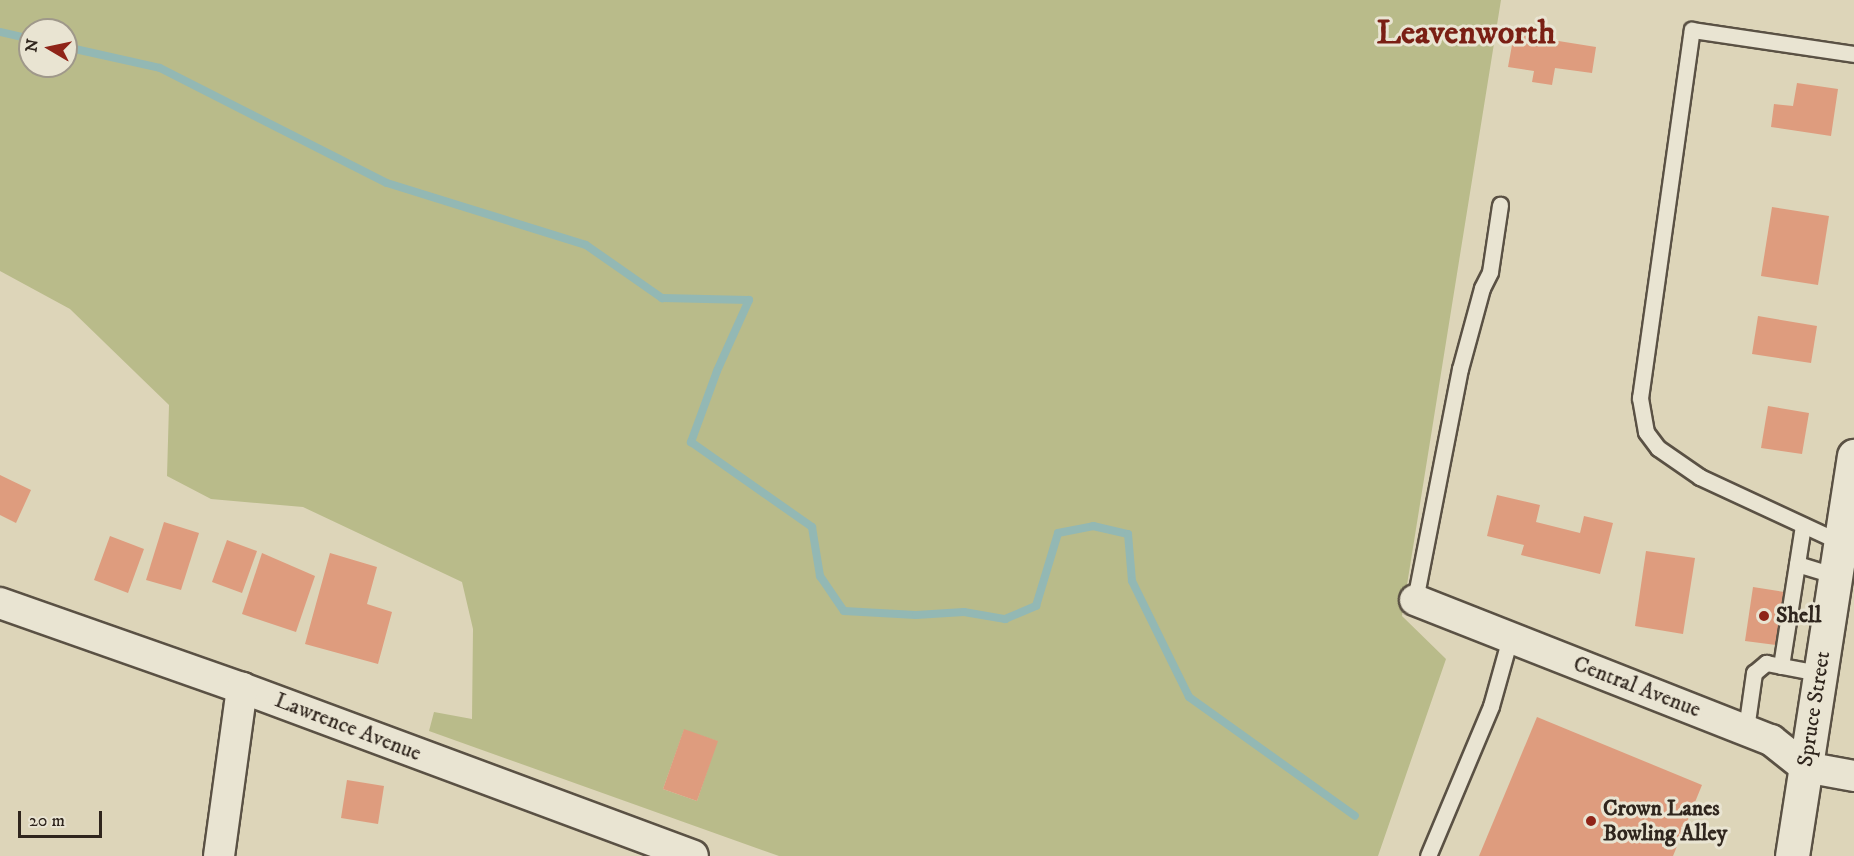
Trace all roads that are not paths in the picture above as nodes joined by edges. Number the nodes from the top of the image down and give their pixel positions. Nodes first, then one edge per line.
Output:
1 (1854, 54) edge
2 (1500, 205) dead end
3 (1854, 456) edge
4 (1803, 526) junction
5 (1847, 544) edge
6 (1797, 564) junction
7 (1834, 575) junction
8 (1415, 600) joint
9 (0, 603) edge
10 (1510, 638) junction
11 (1781, 666) junction
12 (1819, 673) junction
13 (242, 688) junction
14 (1746, 729) junction
15 (1805, 767) junction
16 (1854, 777) edge
17 (618, 843) edge
18 (219, 856) edge
19 (693, 856) edge
20 (1428, 856) edge
21 (1792, 856) edge

1 - 4 lane
2 - 8 lane
3 - 5 main road, Spruce Street
4 - 5 lane
4 - 6 lane
5 - 7 main road, Spruce Street
6 - 7 lane
6 - 11 lane
7 - 12 main road, Spruce Street
8 - 10 street, Central Avenue
9 - 13 street, Lawrence Avenue
10 - 14 street, Central Avenue
10 - 20 lane
11 - 12 lane
11 - 14 lane
12 - 15 main road, Spruce Street
13 - 17 street, Lawrence Avenue
13 - 18 street
14 - 15 street, Central Avenue
15 - 16 street, Central Avenue
15 - 21 main road, Spruce Street
17 - 19 street, Lawrence Avenue

